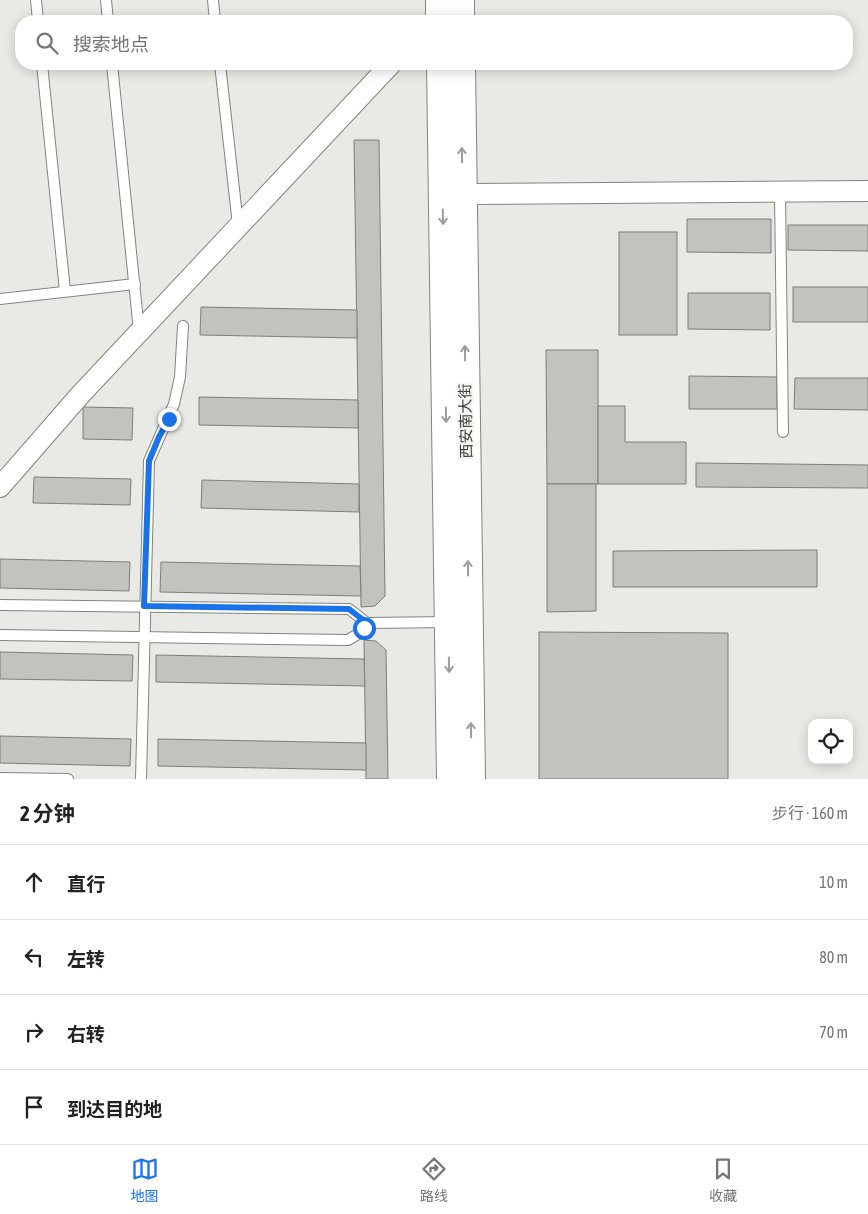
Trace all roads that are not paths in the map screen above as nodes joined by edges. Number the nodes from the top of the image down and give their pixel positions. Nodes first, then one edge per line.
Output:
1 (36, 0) edge
2 (106, 0) edge
3 (213, 0) edge
4 (37, 15) edge
5 (107, 15) edge
6 (214, 15) edge
7 (43, 70) edge
8 (113, 70) edge
9 (221, 70) edge
10 (385, 70) edge
11 (441, 70) edge
12 (461, 70) edge
13 (868, 191) edge
14 (780, 192) junction
15 (463, 194) junction
16 (238, 226) junction
17 (135, 284) junction
18 (65, 292) junction
19 (0, 299) edge
20 (183, 326) dead end
21 (139, 332) junction
22 (783, 432) dead end
23 (0, 487) edge
24 (0, 605) edge
25 (144, 606) junction
26 (449, 622) junction
27 (367, 623) junction
28 (0, 635) edge
29 (144, 637) junction
30 (0, 778) edge
31 (68, 779) edge
32 (141, 779) edge
33 (451, 779) edge
34 (471, 779) edge

1 - 4 lane
2 - 5 lane
3 - 6 lane
7 - 18 lane
8 - 17 lane
9 - 16 lane
10 - 16 street
11 -> 26 main road, 西安南大街
15 -> 12 main road, 西安南大街
13 - 14 street
14 - 15 street
14 - 22 lane
34 -> 15 main road, 西安南大街
16 - 21 street
17 - 18 lane
17 - 21 lane
18 - 19 lane
20 - 25 lane
21 - 23 street
24 - 25 lane
25 - 27 lane
25 - 29 lane
26 - 27 lane
26 -> 33 main road, 西安南大街
27 - 29 lane
28 - 29 lane
29 - 32 lane
30 - 31 lane

